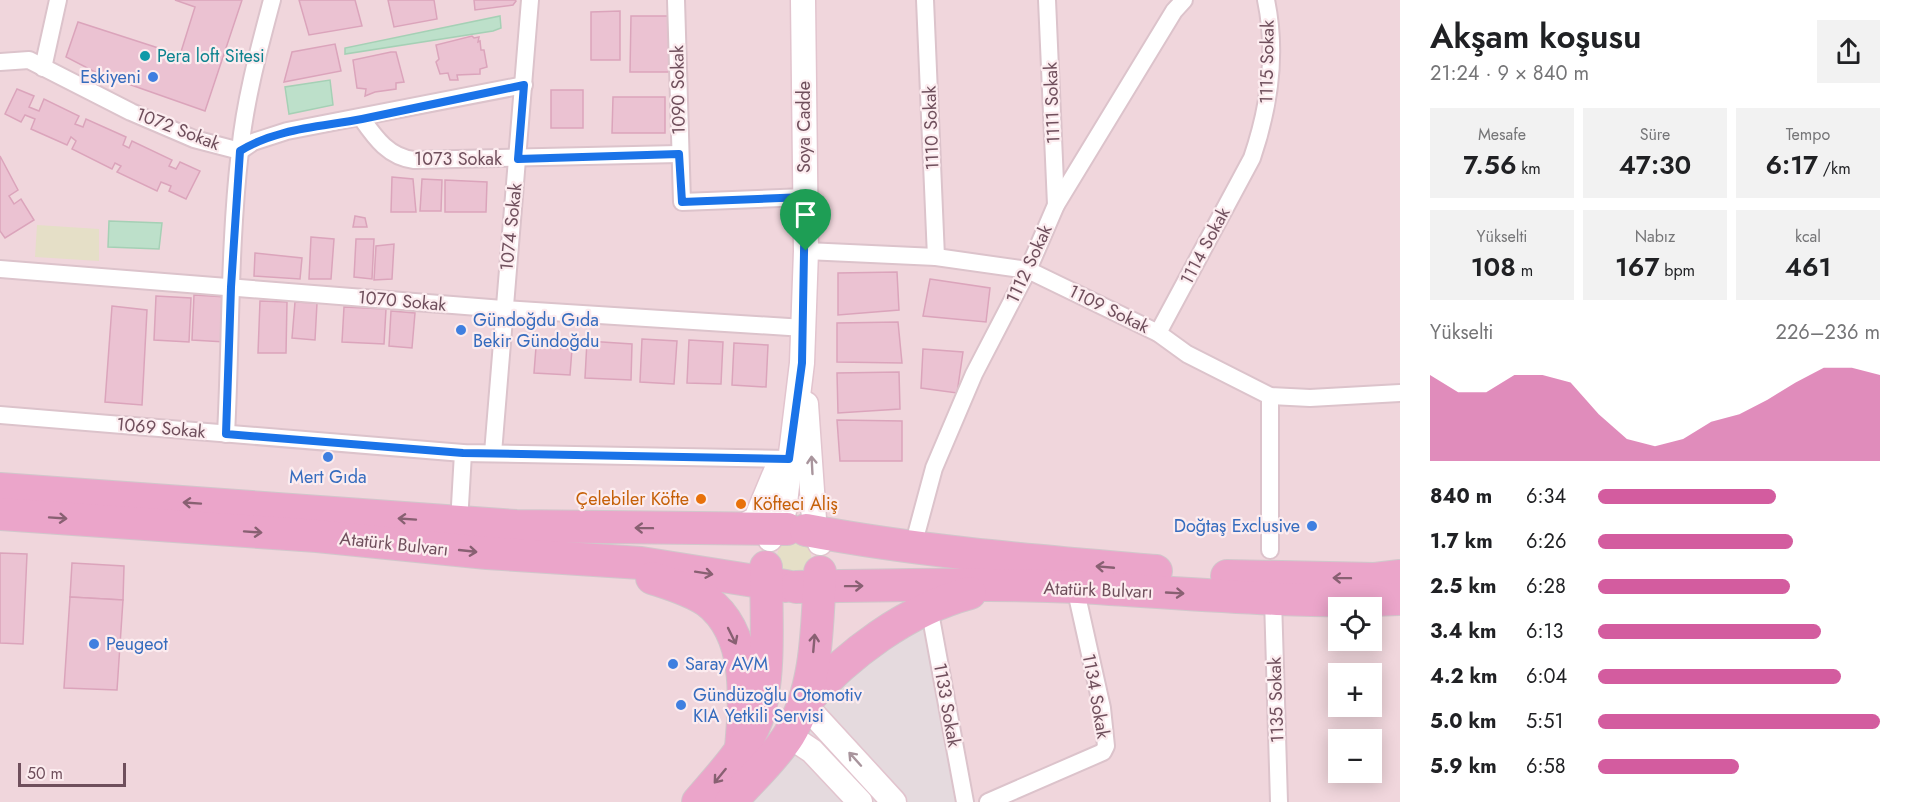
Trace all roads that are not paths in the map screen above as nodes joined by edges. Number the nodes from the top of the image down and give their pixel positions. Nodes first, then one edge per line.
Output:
1 (58, 0) edge
2 (272, 0) edge
3 (530, 0) edge
4 (676, 0) edge
5 (803, 0) edge
6 (926, 0) edge
7 (1047, 0) edge
8 (1266, 0) edge
9 (1178, 4) edge
10 (0, 62) edge
11 (43, 68) junction
12 (524, 85) junction
13 (362, 119) junction
14 (240, 151) junction
15 (679, 154) junction
16 (1252, 158) joint
17 (518, 159) junction
18 (805, 197) junction
19 (1056, 205) junction
20 (806, 251) junction
21 (936, 257) junction
22 (0, 269) edge
23 (1028, 270) junction
24 (231, 287) junction
25 (503, 309) junction
26 (804, 328) junction
27 (1158, 333) junction
28 (802, 363) junction
29 (1400, 393) edge
30 (1270, 396) junction
31 (0, 415) edge
32 (226, 434) junction
33 (463, 453) junction
34 (493, 453) junction
35 (789, 459) junction
36 (0, 489) edge
37 (0, 514) edge
38 (459, 523) junction
39 (737, 529) junction
40 (913, 546) junction
41 (1270, 550) dead end
42 (530, 556) junction
43 (794, 557) junction
44 (1400, 576) edge
45 (1023, 587) junction
46 (1075, 587) junction
47 (1273, 599) junction
48 (1400, 599) edge
49 (929, 607) junction
50 (804, 704) junction
51 (800, 743) junction
52 (741, 748) junction
53 (698, 802) edge
54 (731, 802) edge
55 (860, 802) edge
56 (894, 802) edge
57 (965, 802) edge
58 (988, 802) edge
59 (1279, 802) edge

1 - 11 street
2 - 14 street
3 - 12 street, 1074 Sokak
4 - 15 street, 1090 Sokak
5 - 18 main road, Soya Cadde
6 - 21 street, 1110 Sokak
7 - 19 street, 1111 Sokak
8 - 16 street, 1115 Sokak
9 - 19 street, 1112 Sokak
10 - 11 street, 1072 Sokak
11 - 14 street, 1072 Sokak
12 - 13 street, 1072 Sokak
12 - 17 street, 1074 Sokak
13 - 14 street, 1072 Sokak
13 - 17 street, 1073 Sokak
14 - 24 street
15 - 17 street, 1073 Sokak
15 - 18 street, 1090 Sokak
16 - 27 street, 1114 Sokak
17 - 25 street, 1074 Sokak
18 - 20 main road, Soya Cadde
19 - 23 street, 1112 Sokak
20 - 21 street, 1109 Sokak
20 - 26 main road, Soya Cadde
21 - 23 street, 1109 Sokak
22 - 24 street, 1070 Sokak
23 - 27 street, 1109 Sokak
23 - 40 street, 1112 Sokak
24 - 25 street, 1070 Sokak
24 - 32 street
25 - 26 street, 1070 Sokak
25 - 34 street, 1074 Sokak
26 - 28 main road, Soya Cadde
27 - 30 street, 1109 Sokak
28 - 35 main road, Soya Cadde
43 -> 28 main road, Soya Cadde
29 - 30 street, 1109 Sokak
30 - 41 street
31 - 32 street, 1069 Sokak
32 - 33 street, 1069 Sokak
33 - 34 street, 1069 Sokak
33 - 38 street
34 - 35 street, 1069 Sokak
35 - 39 main road, Soya Cadde
35 - 43 main road, Soya Cadde
38 -> 36 highway, Atatürk Bulvarı
37 -> 42 highway, Atatürk Bulvarı
39 -> 38 highway, Atatürk Bulvarı
39 - 43 highway, Atatürk Bulvarı
40 - 43 highway, Atatürk Bulvarı
44 -> 40 highway, Atatürk Bulvarı
42 -> 43 highway, Atatürk Bulvarı
42 -> 52 highway
43 -> 45 highway, Atatürk Bulvarı
50 -> 43 highway
43 - 52 highway
45 - 46 highway, Atatürk Bulvarı
45 - 49 highway
46 -> 47 highway, Atatürk Bulvarı
46 - 58 street, 1134 Sokak
47 - 48 highway, Atatürk Bulvarı
47 - 59 street, 1135 Sokak
49 - 50 highway
49 - 57 street, 1133 Sokak
50 - 51 highway
56 -> 50 main road
51 - 54 highway
51 - 55 main road
52 -> 53 highway

